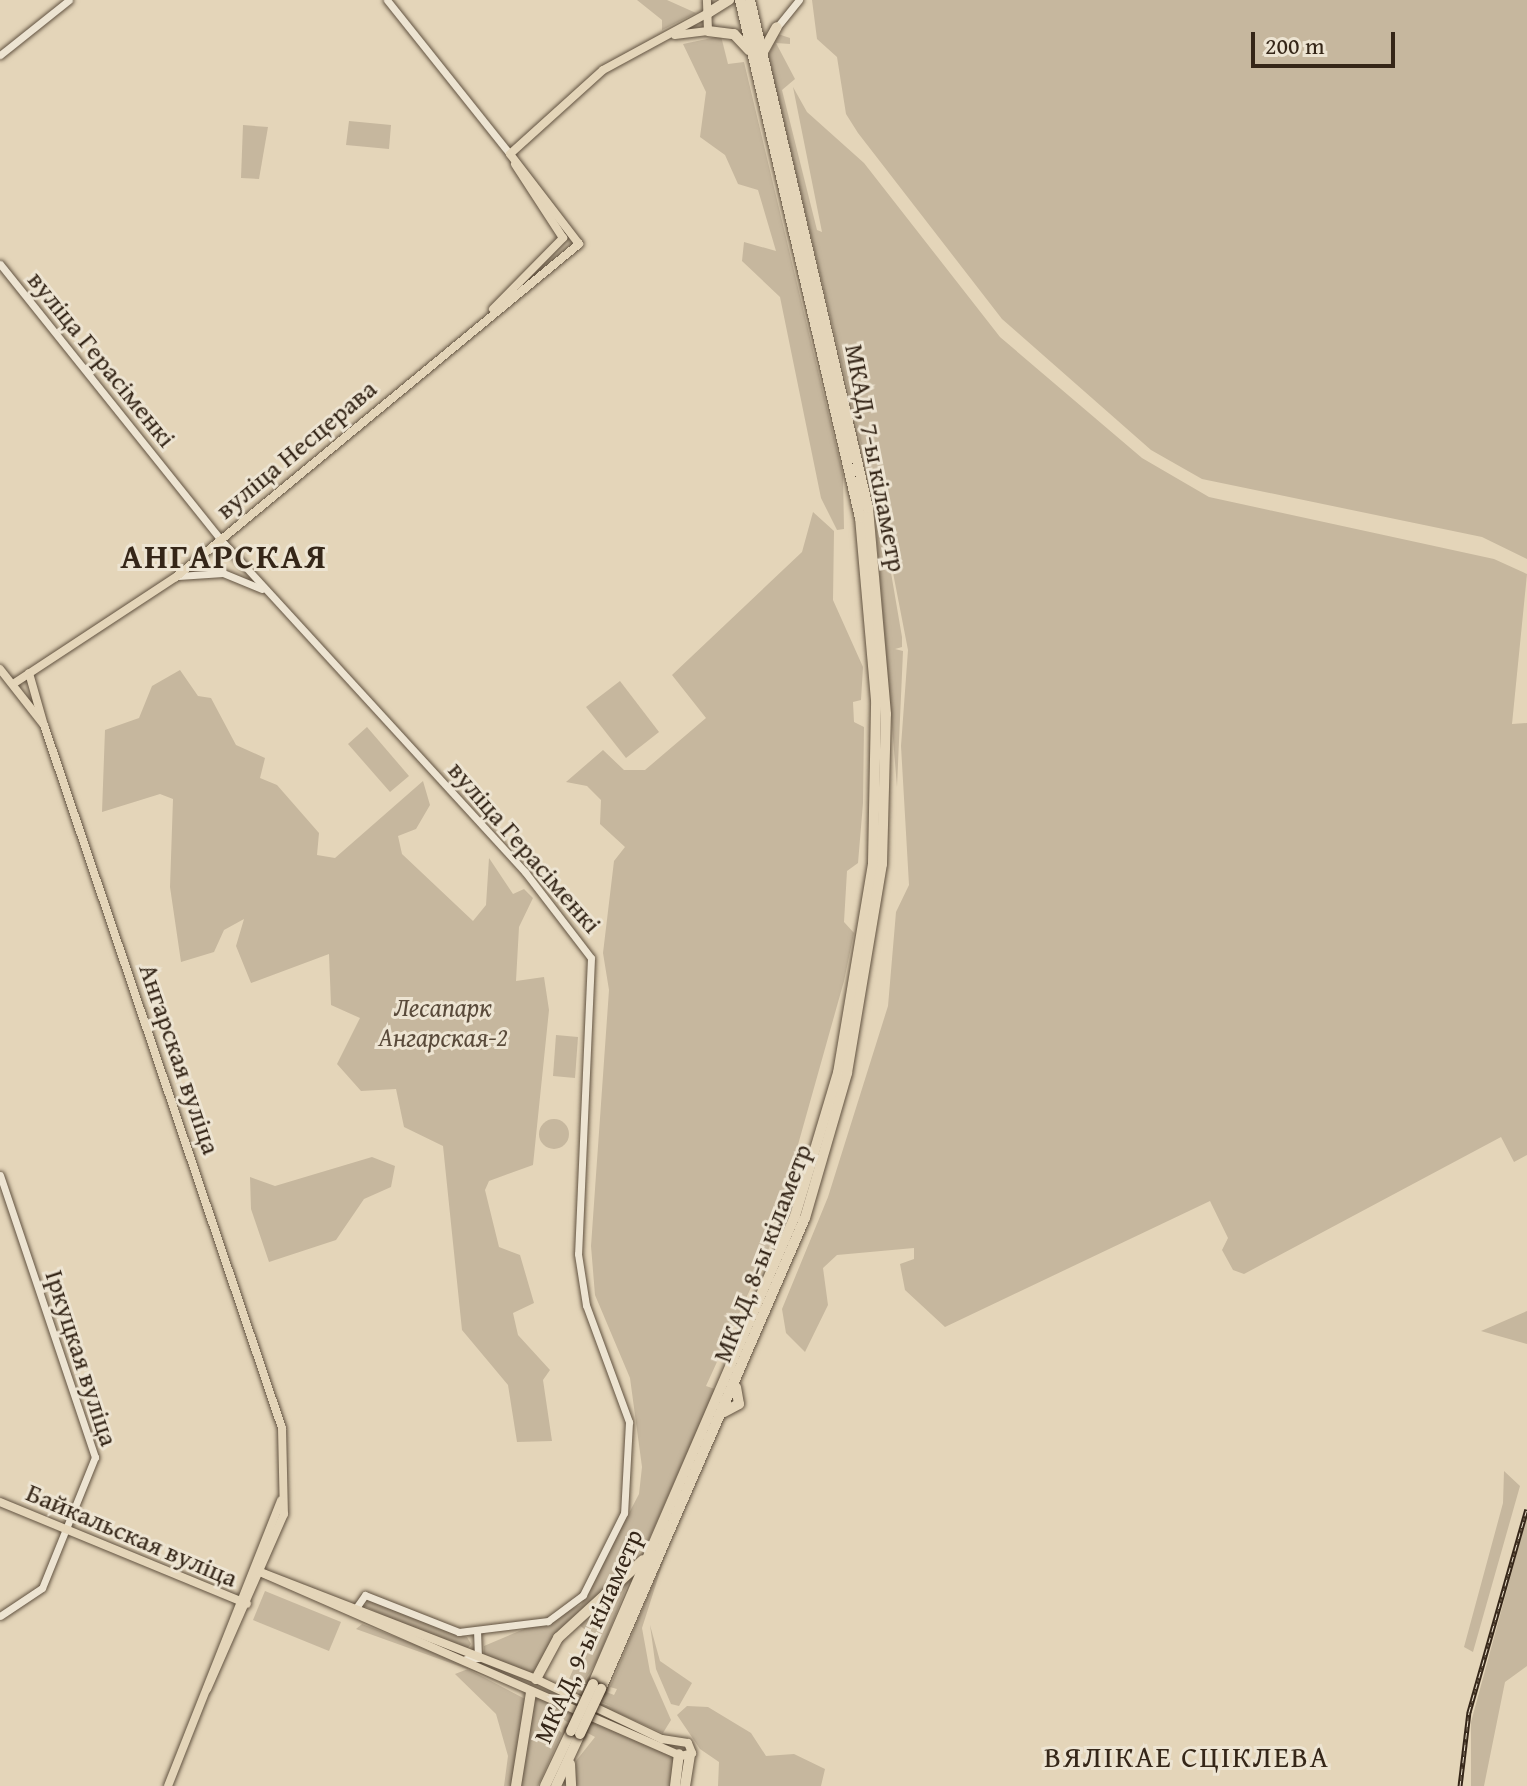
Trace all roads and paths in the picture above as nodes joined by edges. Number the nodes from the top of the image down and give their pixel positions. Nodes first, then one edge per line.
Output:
1 (69, 0) edge
2 (387, 0) edge
3 (707, 0) edge
4 (729, 0) edge
5 (740, 0) edge
6 (750, 0) edge
7 (799, 0) edge
8 (753, 12) junction
9 (708, 13) junction
10 (777, 27) junction
11 (708, 31) junction
12 (670, 36) junction
13 (0, 55) edge
14 (759, 59) junction
15 (512, 157) junction
16 (539, 194) junction
17 (564, 249) junction
18 (0, 264) edge
19 (220, 539) junction
20 (176, 577) junction
21 (269, 592) junction
22 (0, 669) edge
23 (29, 673) junction
24 (13, 684) junction
25 (44, 725) junction
26 (878, 864) junction
27 (0, 1175) edge
28 (0, 1502) edge
29 (674, 1506) junction
30 (67, 1530) junction
31 (650, 1552) junction
32 (259, 1572) junction
33 (245, 1604) junction
34 (353, 1612) junction
35 (0, 1616) edge
36 (476, 1633) junction
37 (491, 1633) junction
38 (480, 1644) junction
39 (467, 1657) junction
40 (478, 1658) junction
41 (536, 1680) junction
42 (597, 1687) junction
43 (532, 1691) junction
44 (576, 1732) junction
45 (573, 1750) junction
46 (683, 1751) junction
47 (168, 1786) edge
48 (516, 1786) edge
49 (545, 1786) edge
50 (556, 1786) edge
51 (571, 1786) edge
52 (675, 1786) edge
53 (685, 1786) edge

1 - 13 street
2 - 15 street
3 - 9 main road
4 - 9 highway
5 - 14 highway
6 - 8 highway
7 - 10 street
8 - 10 highway
8 - 14 highway
9 - 11 main road
9 - 12 main road
10 - 14 highway
11 - 12 main road
11 - 14 highway
12 - 15 main road
14 - 26 highway, МКАД, 7-ы кіламетр
15 - 16 main road
16 - 17 main road
16 - 17 main road
17 - 19 main road, вуліца Несцерава
18 - 19 street, вуліца Герасіменкі
19 - 20 main road, вуліца Несцерава
19 - 21 street, вуліца Герасіменкі
20 - 21 street
20 - 23 main road, вуліца Несцерава
21 - 37 street, вуліца Герасіменкі
22 - 24 main road, Ангарская вуліца
23 - 24 main road, вуліца Несцерава
23 - 25 main road
24 - 25 main road, Ангарская вуліца
25 - 32 main road, Ангарская вуліца
26 - 29 highway, МКАД, 8-ы кіламетр
26 - 29 highway, МКАД, 8-ы кіламетр
27 - 30 street, Іркуцкая вуліца
28 - 30 main road, Байкальская вуліца
29 - 31 highway, МКАД, 9-ы кіламетр
29 - 42 highway, МКАД, 9-ы кіламетр
30 - 33 main road, Байкальская вуліца
30 - 35 street, Іркуцкая вуліца
31 - 41 highway
31 - 42 highway, МКАД, 9-ы кіламетр
32 - 33 main road, Ангарская вуліца
32 - 34 main road
33 - 47 main road, Ангарская вуліца
34 - 36 street
34 - 39 main road
36 - 37 street
36 - 38 street
36 - 39 street
37 - 38 street
38 - 40 street
39 - 40 main road
39 - 43 main road
40 - 41 main road
41 - 43 main road
41 - 46 main road
42 - 44 highway, МКАД, 9-ы кіламетр, bridge
43 - 46 main road
43 - 48 highway
44 - 45 highway, МКАД, 9-ы кіламетр
44 - 49 highway, МКАД, 9-ы кіламетр
45 - 50 highway, МКАД, 9-ы кіламетр
45 - 51 highway
46 - 52 highway
46 - 53 highway

